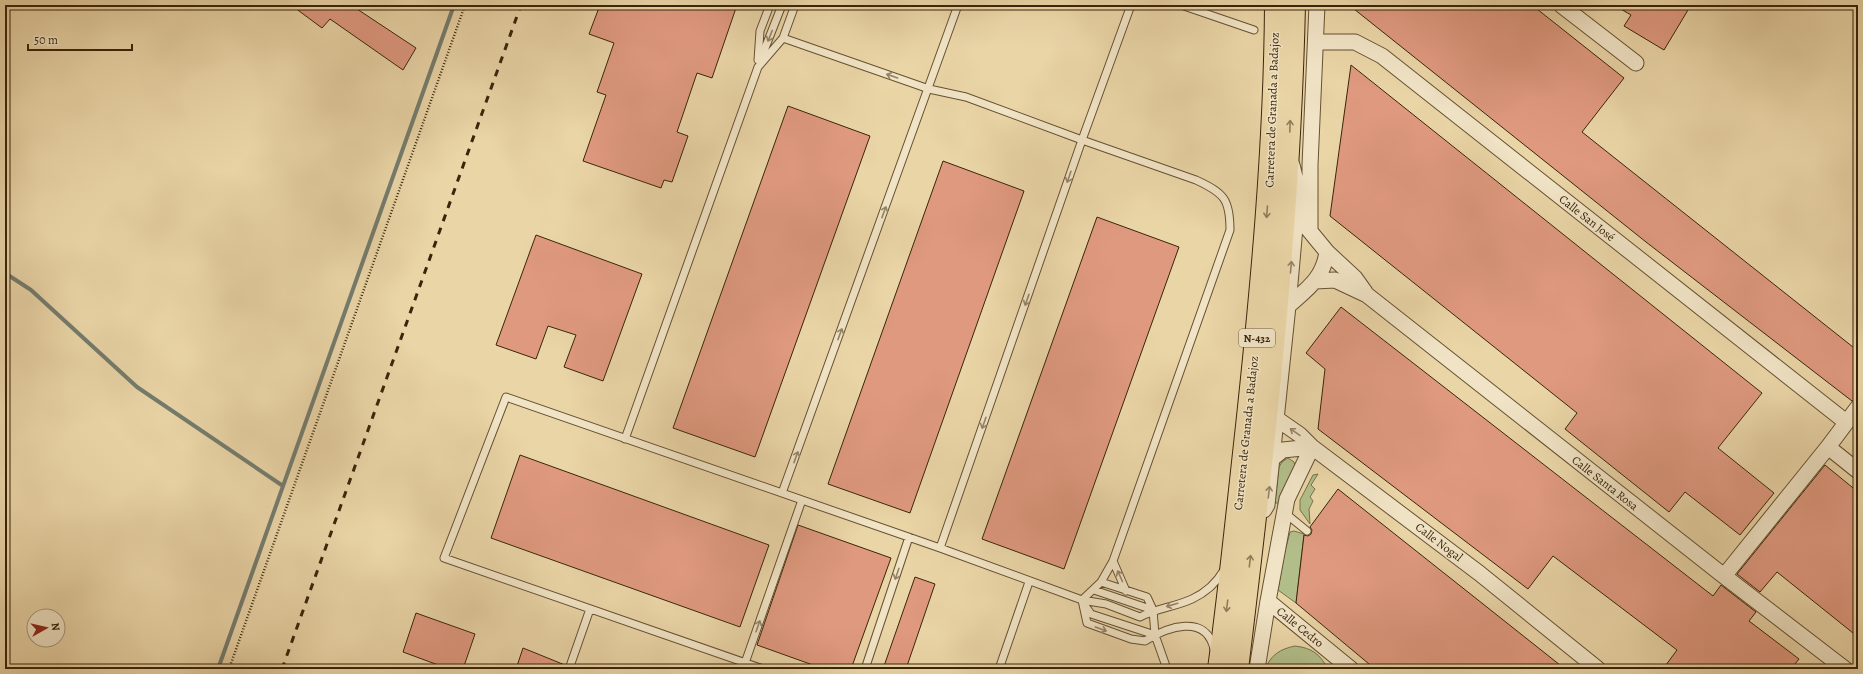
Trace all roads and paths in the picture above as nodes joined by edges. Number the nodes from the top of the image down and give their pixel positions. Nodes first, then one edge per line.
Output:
1 (465, 5) edge
2 (770, 5) edge
3 (782, 5) edge
4 (795, 5) edge
5 (958, 5) edge
6 (1131, 5) edge
7 (1181, 5) edge
8 (1276, 5) edge
9 (1294, 5) edge
10 (1317, 5) edge
11 (1565, 6) edge
12 (1254, 30) dead end
13 (783, 38) junction
14 (1316, 42) junction
15 (1636, 63) dead end
16 (758, 66) junction
17 (929, 89) junction
18 (1082, 140) junction
19 (1289, 152) junction
20 (1296, 216) junction
21 (1310, 230) junction
22 (1327, 252) junction
23 (1315, 281) junction
24 (1367, 295) junction
25 (1288, 306) junction
26 (1858, 407) edge
27 (1277, 419) junction
28 (1846, 422) junction
29 (625, 439) junction
30 (1312, 447) junction
31 (1828, 447) junction
32 (1273, 458) junction
33 (1858, 471) edge
34 (782, 493) junction
35 (802, 500) junction
36 (1285, 513) junction
37 (1254, 527) junction
38 (1307, 531) dead end
39 (909, 538) junction
40 (940, 548) junction
41 (1233, 557) junction
42 (1113, 561) junction
43 (1724, 576) junction
44 (1029, 582) junction
45 (1101, 582) junction
46 (1094, 590) junction
47 (1126, 591) junction
48 (1082, 600) junction
49 (1268, 601) junction
50 (590, 609) junction
51 (1153, 610) junction
52 (1155, 635) junction
53 (745, 663) junction
54 (229, 669) edge
55 (569, 669) edge
56 (763, 669) edge
57 (865, 669) edge
58 (999, 669) edge
59 (1167, 669) edge
60 (1218, 669) edge
61 (1237, 669) edge
62 (1257, 669) edge
63 (1351, 669) edge
64 (1598, 669) edge
65 (1845, 669) edge

1 - 54 path
2 - 16 lane
3 -> 16 lane
4 - 13 lane
5 - 17 lane
6 - 18 lane
7 - 12 lane
8 -> 41 highway, Carretera de Granada a Badajoz / N-432
19 -> 9 highway, Carretera de Granada a Badajoz / N-432
10 - 14 street
11 - 15 street
13 - 16 lane
17 -> 13 lane
14 - 21 street
14 - 28 street, Calle San José
16 - 29 lane
17 - 18 lane
34 -> 17 lane
18 -> 40 lane
18 - 42 lane
19 - 20 street
19 - 37 highway, Carretera de Granada a Badajoz / N-432
20 - 21 street, Calle Santa Rosa
25 -> 20 street
21 - 22 street, Calle Santa Rosa
22 - 23 street
22 - 24 street, Calle Santa Rosa
23 - 24 street, Calle Santa Rosa
23 - 25 street
24 - 43 street, Calle Santa Rosa
25 - 27 street
26 - 28 street
30 -> 27 street, Calle Nogal
27 - 32 street
28 - 31 street
29 - 34 lane
29 - 50 lane
30 - 32 street
30 - 36 street
30 - 64 street, Calle Nogal
31 - 33 street
31 - 43 street
37 -> 32 street
34 - 35 lane
35 - 39 lane
53 -> 35 lane
36 - 38 lane
36 - 49 street
61 -> 37 highway, Carretera de Granada a Badajoz / N-432
39 - 40 lane
39 -> 57 lane
40 - 44 lane
41 -> 51 lane
41 -> 60 highway, Carretera de Granada a Badajoz / N-432
42 - 45 lane
47 -> 42 lane
43 - 65 street, Calle Santa Rosa
44 - 48 lane
44 - 58 lane
45 - 46 lane
45 - 47 lane
46 - 48 lane
46 - 51 lane
47 - 51 lane
48 - 51 lane
48 - 52 lane
48 -> 52 lane
49 - 62 street
49 - 63 street, Calle Cedro
50 - 53 lane
50 - 55 lane
51 - 52 lane
52 - 59 lane
52 - 60 lane
53 - 56 lane

